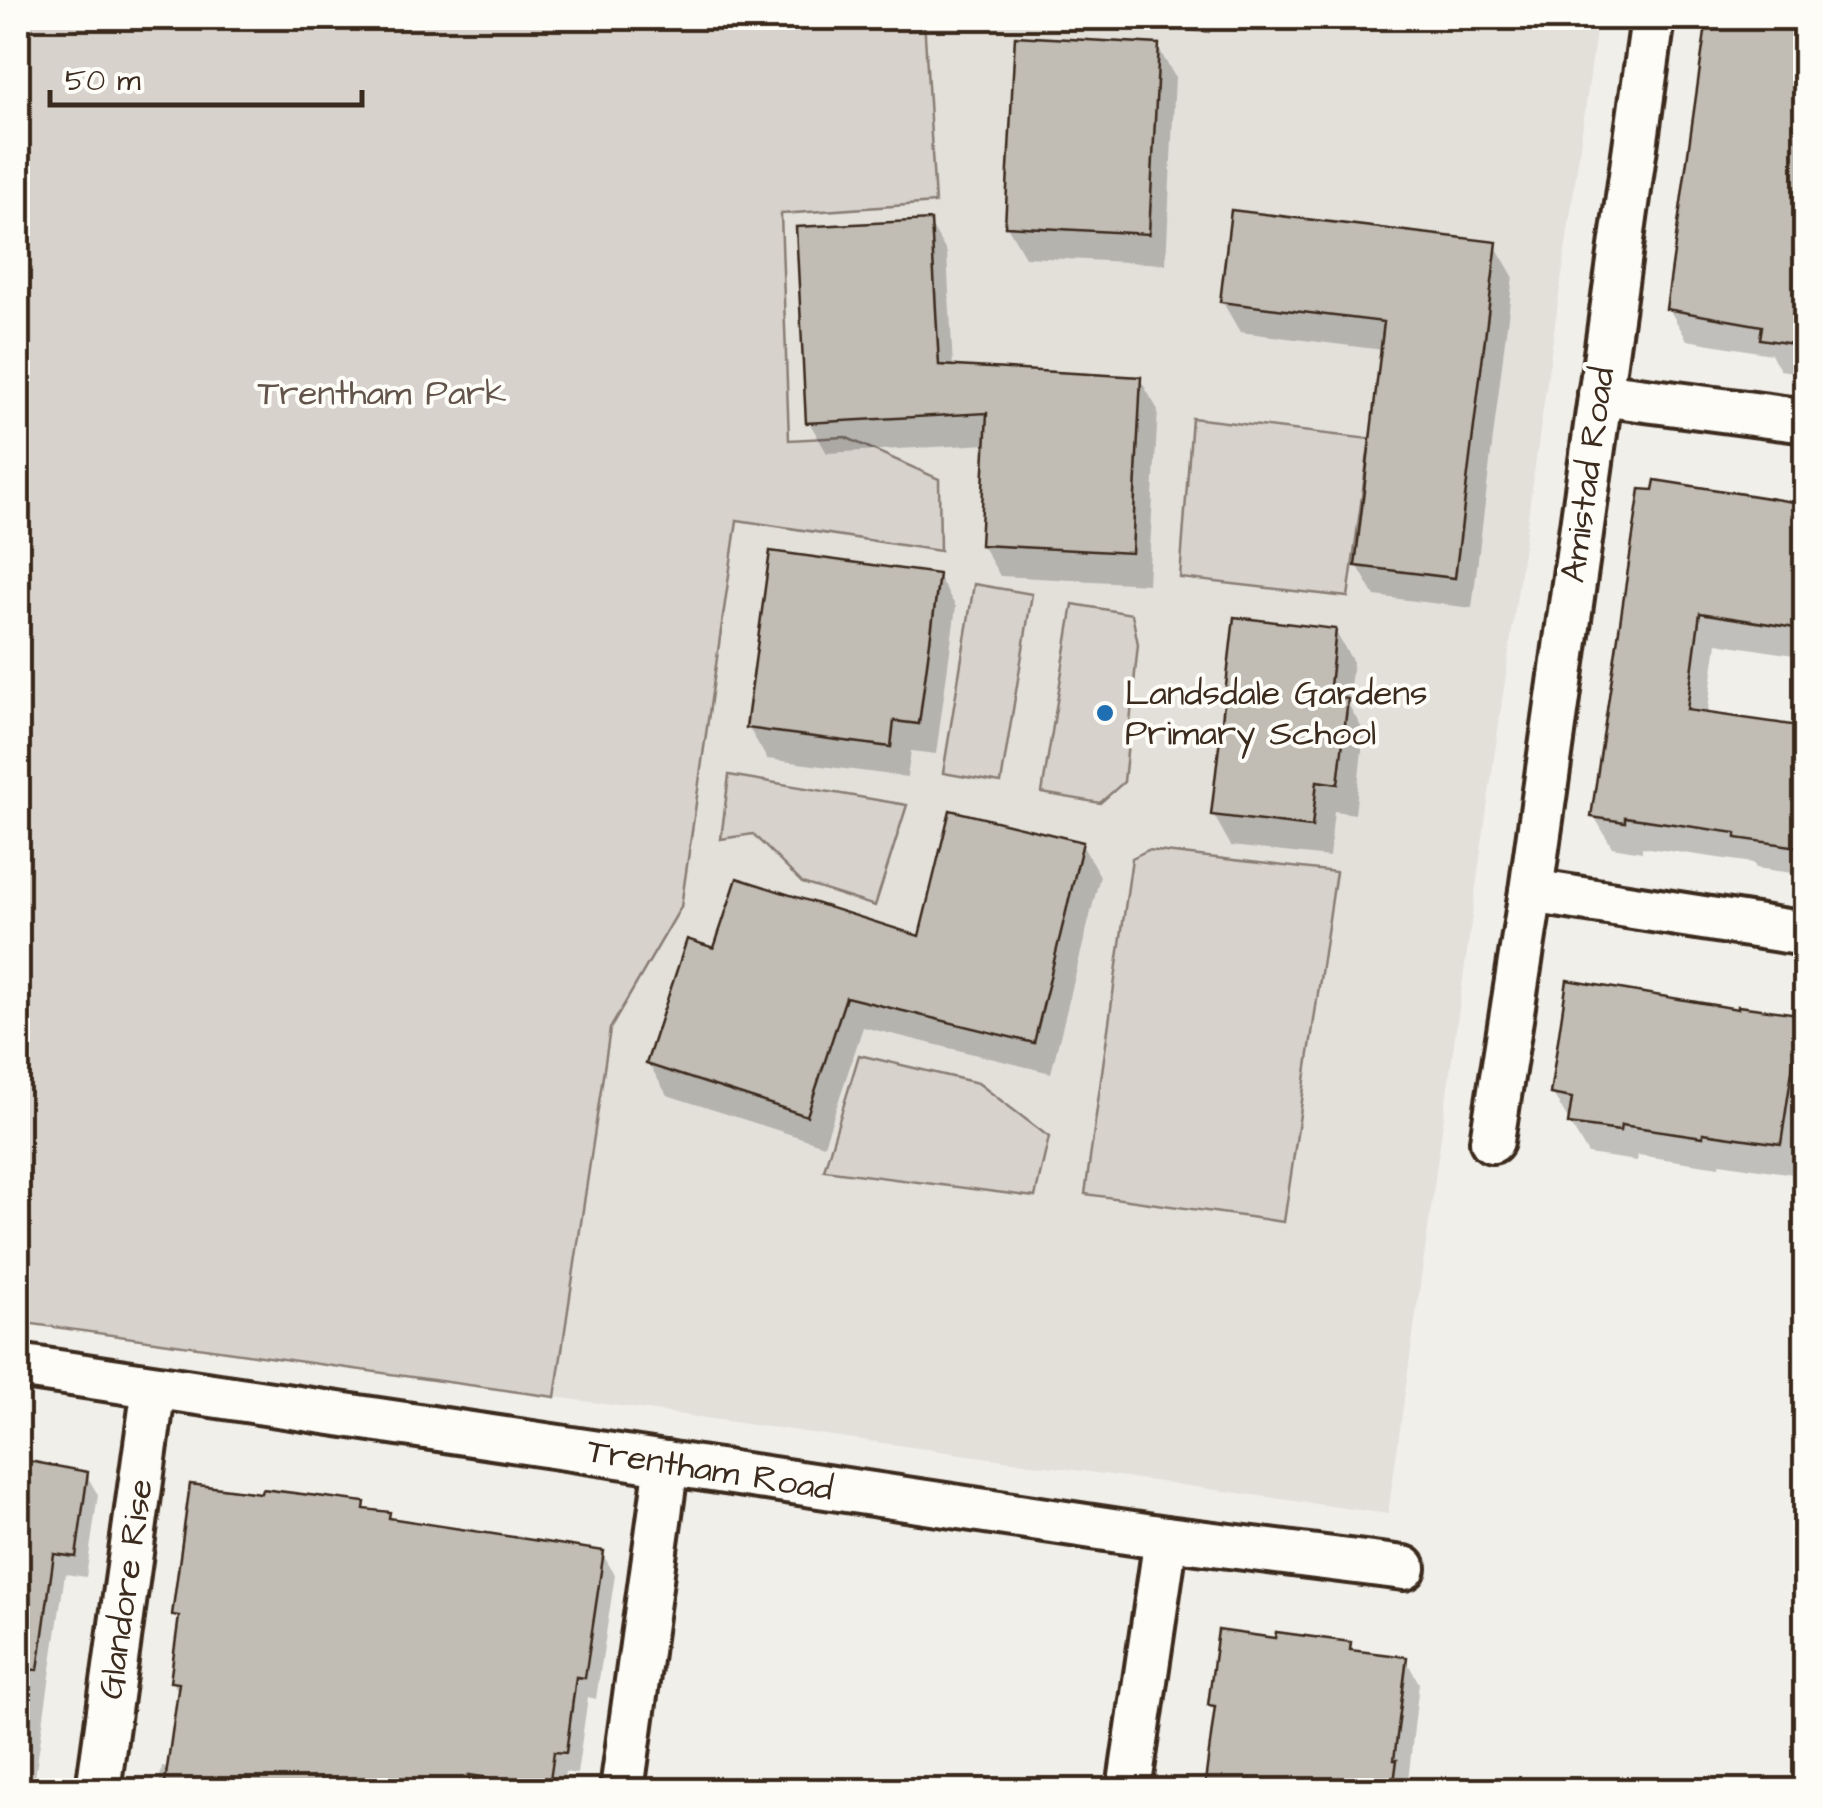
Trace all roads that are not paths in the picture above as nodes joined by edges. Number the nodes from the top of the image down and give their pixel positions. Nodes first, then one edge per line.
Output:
1 (1653, 18) edge
2 (1600, 394) junction
3 (1806, 421) edge
4 (1531, 892) junction
5 (1806, 934) edge
6 (1492, 1141) dead end
7 (18, 1366) edge
8 (154, 1387) junction
9 (666, 1463) junction
10 (1166, 1538) junction
11 (1404, 1568) dead end
12 (98, 1790) edge
13 (622, 1790) edge
14 (1129, 1790) edge

1 - 2 street, Amistad Road
2 - 3 street
2 - 4 street, Amistad Road
4 - 5 street
4 - 6 street, Amistad Road
7 - 8 street, Trentham Road
8 - 9 street, Trentham Road
8 - 12 street, Glandore Rise
9 - 10 street, Trentham Road
9 - 13 street
10 - 11 street, Trentham Road
10 - 14 street

